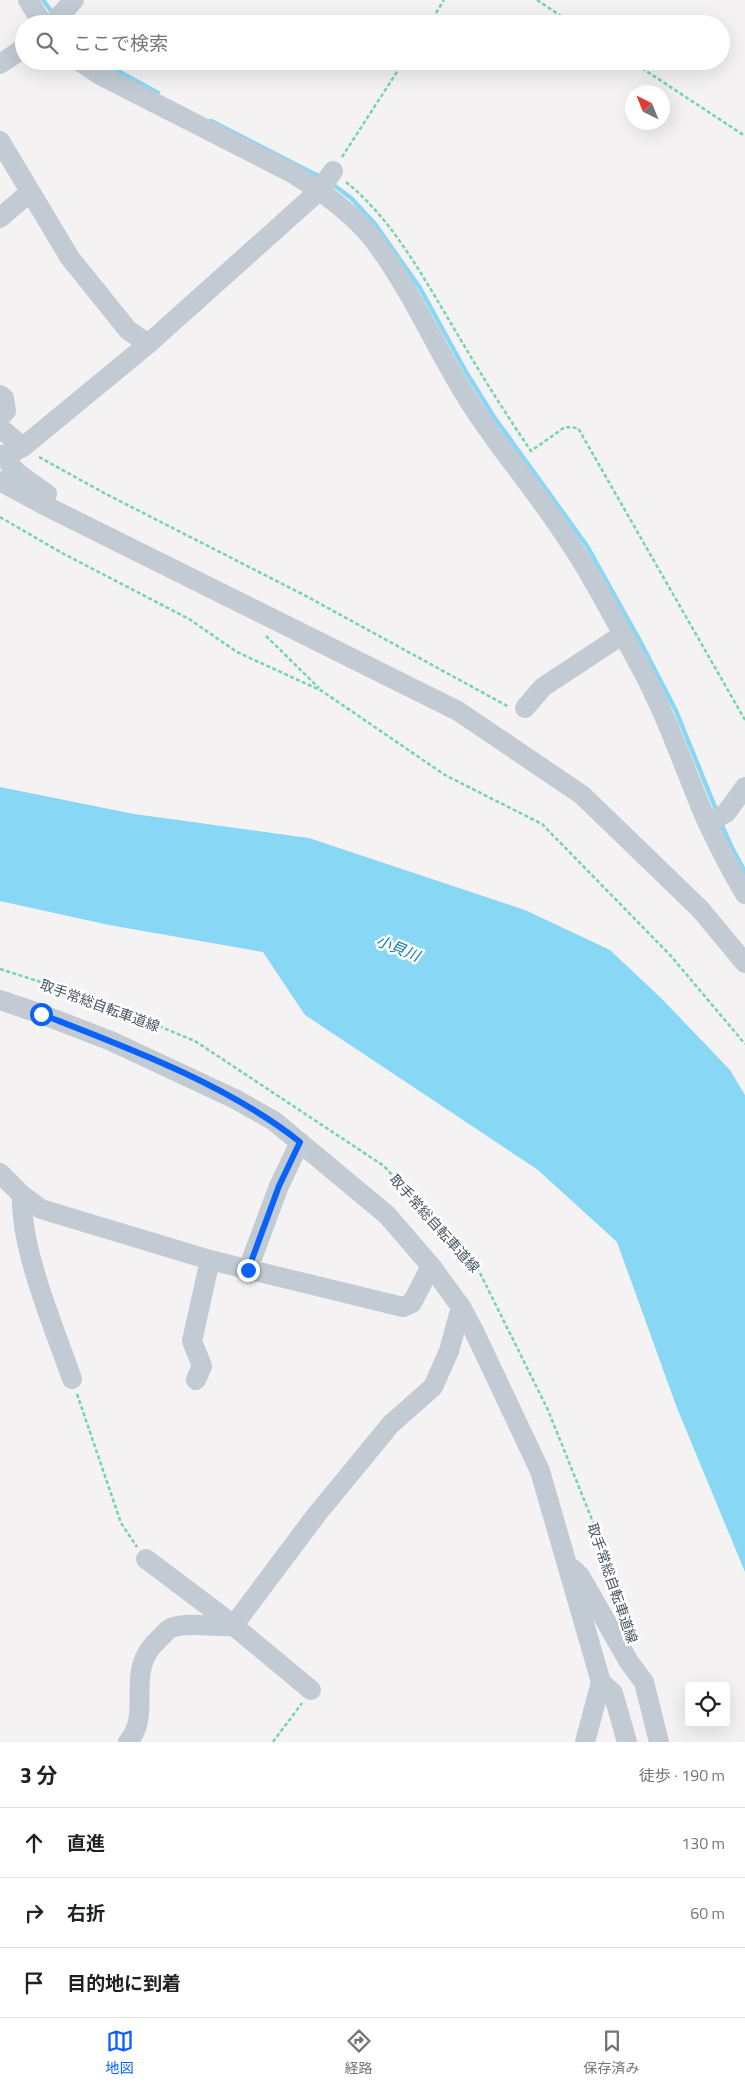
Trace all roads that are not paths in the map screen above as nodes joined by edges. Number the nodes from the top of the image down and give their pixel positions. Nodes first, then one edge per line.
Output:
1 (28, 0) edge
2 (74, 0) edge
3 (45, 15) edge
4 (58, 15) edge
5 (15, 54) edge
6 (0, 64) edge
7 (92, 70) edge
8 (0, 141) edge
9 (327, 180) junction
10 (30, 192) junction
11 (0, 218) edge
12 (148, 344) junction
13 (0, 395) edge
14 (0, 417) edge
15 (0, 428) edge
16 (11, 452) edge
17 (0, 481) edge
18 (104, 535) junction
19 (622, 635) junction
20 (525, 708) road end
21 (745, 786) edge
22 (708, 823) junction
23 (745, 894) edge
24 (745, 963) edge
25 (0, 1000) edge
26 (300, 1142) junction
27 (0, 1173) edge
28 (22, 1195) junction
29 (210, 1260) junction
30 (431, 1266) junction
31 (248, 1270) junction
32 (461, 1307) junction
33 (72, 1379) road end
34 (196, 1380) dead end
35 (146, 1560) road end
36 (567, 1562) junction
37 (233, 1626) junction
38 (601, 1682) junction
39 (311, 1690) road end
40 (128, 1742) edge
41 (585, 1742) edge
42 (627, 1742) edge
43 (659, 1742) edge

1 - 3 street
2 - 4 street
5 - 6 street
7 - 9 street
8 - 10 street
9 - 12 street
9 - 19 street
10 - 11 street
10 - 12 street
12 - 16 street
13 - 14 street
15 - 16 street
16 - 18 street
17 - 18 street
18 - 24 street
19 - 20 street
19 - 22 street
21 - 22 street
22 - 23 street
25 - 26 street
26 - 30 street
26 - 31 street
27 - 28 street
28 - 29 street
28 - 33 street
29 - 31 street
29 - 34 street
30 - 31 street
30 - 32 street
32 - 36 street
32 - 37 street
35 - 37 street
36 - 38 street
36 - 43 street
37 - 39 street
37 - 40 street
38 - 41 street
38 - 42 street

